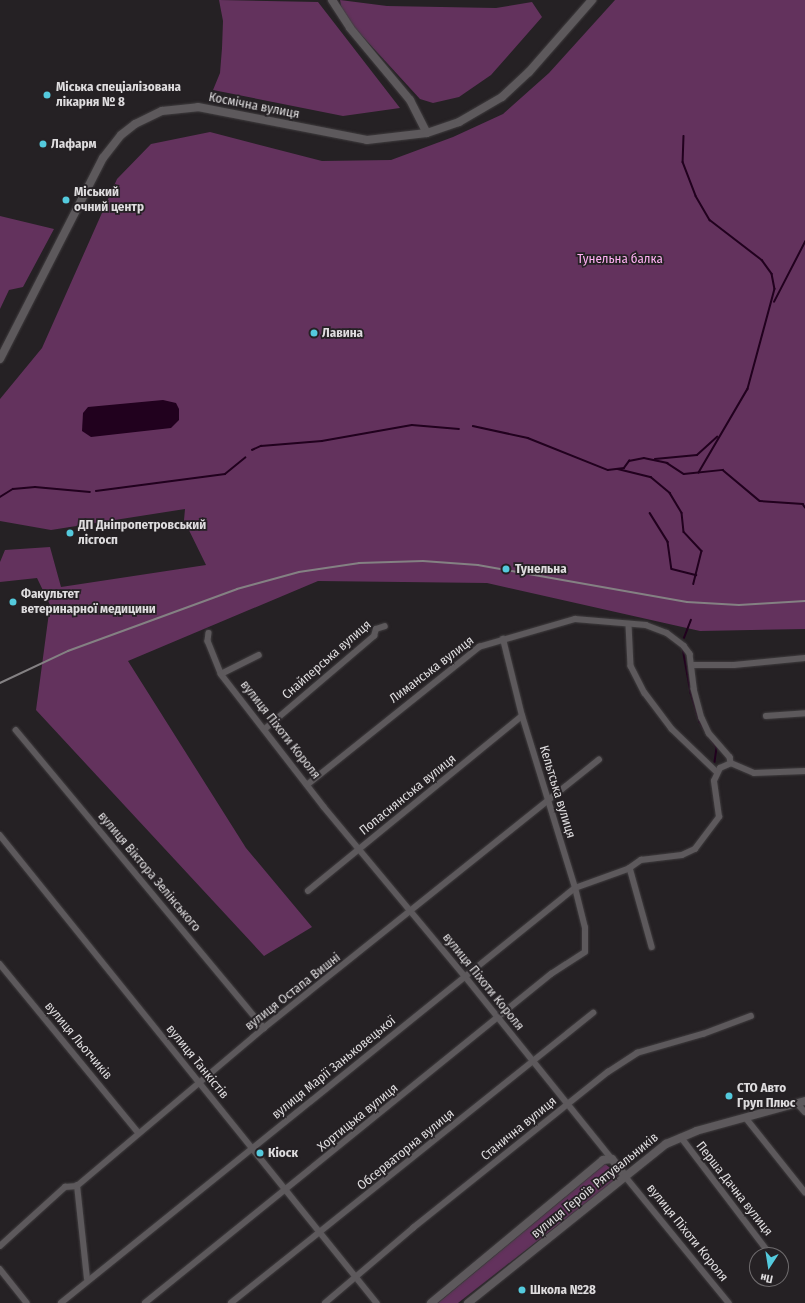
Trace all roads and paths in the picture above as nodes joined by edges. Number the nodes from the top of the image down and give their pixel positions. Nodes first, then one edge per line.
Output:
1 (332, 0) edge
2 (592, 0) edge
3 (427, 133) junction
4 (0, 359) edge
5 (629, 625) junction
6 (385, 626) dead end
7 (209, 633) dead end
8 (503, 638) junction
9 (260, 655) dead end
10 (805, 658) edge
11 (692, 665) junction
12 (221, 674) junction
13 (805, 713) edge
14 (522, 716) junction
15 (766, 716) dead end
16 (266, 728) junction
17 (16, 730) dead end
18 (599, 760) dead end
19 (731, 763) junction
20 (805, 771) edge
21 (717, 772) junction
22 (307, 785) junction
23 (547, 801) junction
24 (0, 835) edge
25 (360, 849) junction
26 (630, 868) junction
27 (575, 888) junction
28 (308, 891) dead end
29 (411, 912) junction
30 (652, 947) dead end
31 (585, 952) joint
32 (0, 964) edge
33 (465, 976) junction
34 (593, 1013) dead end
35 (751, 1016) dead end
36 (497, 1019) junction
37 (264, 1028) junction
38 (533, 1062) junction
39 (199, 1084) junction
40 (801, 1102) edge
41 (566, 1106) junction
42 (805, 1112) edge
43 (746, 1118) junction
44 (138, 1132) junction
45 (681, 1137) junction
46 (251, 1148) junction
47 (612, 1159) junction
48 (624, 1176) junction
49 (77, 1186) junction
50 (286, 1190) junction
51 (805, 1192) edge
52 (321, 1233) junction
53 (0, 1246) edge
54 (765, 1247) edge
55 (0, 1269) edge
56 (356, 1278) junction
57 (87, 1279) junction
58 (28, 1303) edge
59 (61, 1303) edge
60 (145, 1303) edge
61 (231, 1303) edge
62 (325, 1303) edge
63 (377, 1303) edge
64 (431, 1303) edge
65 (468, 1303) edge
66 (729, 1303) edge

1 - 3 main road
2 - 3 main road, Космічна вулиця
3 - 4 main road, Космічна вулиця
5 - 8 street, Лиманська вулиця
5 - 11 street, Лиманська вулиця
5 - 21 street
6 - 16 street, Снайперська вулиця
7 - 12 street, вулиця Піхоти Короля
8 - 14 street, Кельтська вулиця
8 - 22 street, Лиманська вулиця
9 - 12 street, вулиця Піхоти Короля
10 - 11 street
11 - 19 street, Лиманська вулиця
12 - 16 street, вулиця Піхоти Короля
13 - 15 street
14 - 23 street, Кельтська вулиця
14 - 25 street, Попаснянська вулиця
16 - 22 street, вулиця Піхоти Короля
17 - 37 street, вулиця Віктора Зелінського
18 - 23 street, вулиця Остапа Вишні
19 - 20 street
19 - 21 street
21 - 26 street, вулиця Марії Заньковецької
22 - 25 street, вулиця Піхоти Короля
23 - 27 street, Кельтська вулиця
23 - 29 street, вулиця Остапа Вишні
24 - 39 street, вулиця Танкістів
25 - 28 street, Попаснянська вулиця
25 - 29 street, вулиця Піхоти Короля
26 - 27 street, вулиця Марії Заньковецької
26 - 30 street
27 - 31 street, Кельтська вулиця
27 - 33 street, вулиця Марії Заньковецької
29 - 33 street, вулиця Піхоти Короля
29 - 37 street, вулиця Остапа Вишні
31 - 36 street, Хортицька вулиця
32 - 44 street, вулиця Льотчиків
33 - 36 street, вулиця Піхоти Короля
33 - 46 street, вулиця Марії Заньковецької
34 - 38 street, Обсерваторна вулиця
35 - 41 street, Станична вулиця
36 - 38 street, вулиця Піхоти Короля
36 - 50 street, Хортицька вулиця
37 - 39 street, вулиця Остапа Вишні
38 - 41 street, вулиця Піхоти Короля
38 - 52 street, Обсерваторна вулиця
39 - 44 street, вулиця Остапа Вишні
39 - 46 street, вулиця Танкістів
40 - 42 street
40 - 43 main road, вулиця Героїв Рятувальників
41 - 47 street, вулиця Піхоти Короля
41 - 56 street, Станична вулиця
43 - 45 main road, вулиця Героїв Рятувальників
43 - 51 street
44 - 49 street, вулиця Остапа Вишні
45 - 48 main road, вулиця Героїв Рятувальників
45 - 54 street, Перша Дачна вулиця
46 - 50 street, вулиця Танкістів
46 - 57 street, вулиця Марії Заньковецької
47 - 48 main road, вулиця Піхоти Короля
47 - 64 main road, вулиця Героїв Рятувальників
48 - 65 main road, вулиця Героїв Рятувальників
48 - 66 street, вулиця Піхоти Короля
49 - 53 street
49 - 57 street
50 - 52 street, вулиця Танкістів
50 - 60 street, Хортицька вулиця
52 - 56 street, вулиця Танкістів
52 - 61 street, Обсерваторна вулиця
55 - 58 street
56 - 62 street, Станична вулиця
56 - 63 street, вулиця Танкістів
57 - 59 street, вулиця Марії Заньковецької

